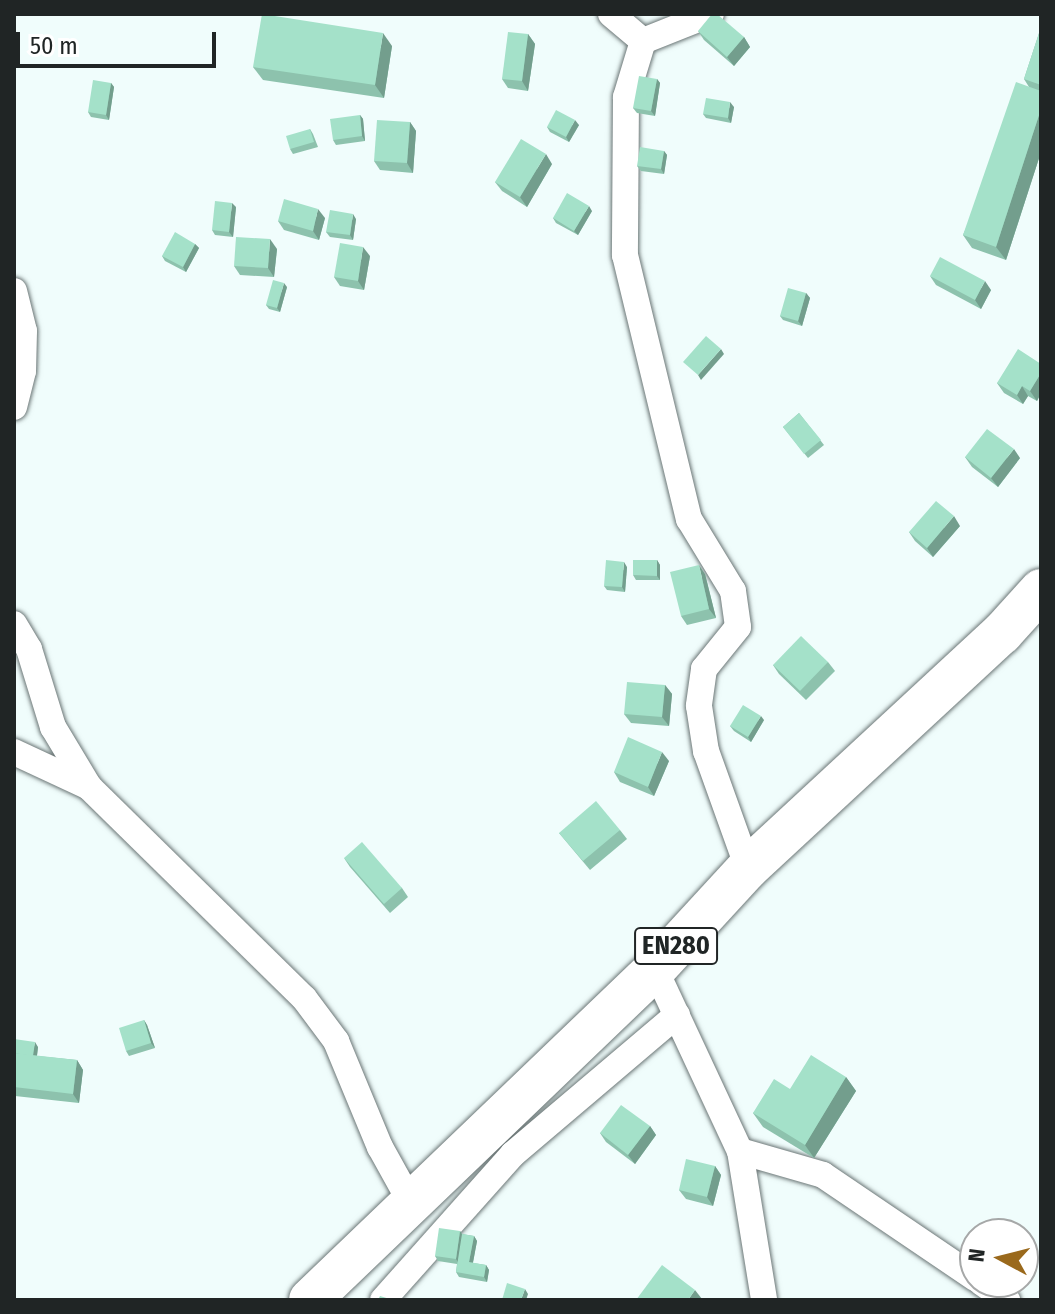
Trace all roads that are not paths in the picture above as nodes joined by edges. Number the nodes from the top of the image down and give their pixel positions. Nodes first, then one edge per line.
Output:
1 (611, 14) edge
2 (698, 16) edge
3 (643, 41) junction
4 (14, 291) edge
5 (14, 407) edge
6 (1041, 590) edge
7 (14, 624) edge
8 (14, 752) edge
9 (89, 787) junction
10 (748, 868) junction
11 (655, 969) junction
12 (677, 1015) junction
13 (740, 1151) junction
14 (411, 1203) junction
15 (959, 1267) edge
16 (310, 1300) edge
17 (383, 1300) edge
18 (764, 1300) edge

1 - 3 street
2 - 3 street
3 - 10 street
4 - 5 street
6 - 10 main road, EN280
7 - 9 street
8 - 9 street
9 - 14 street
10 - 11 main road, EN280
11 - 12 street
11 - 14 main road, EN280
12 - 13 street
12 - 17 street
13 - 15 street
13 - 18 street
14 - 16 main road, EN280

